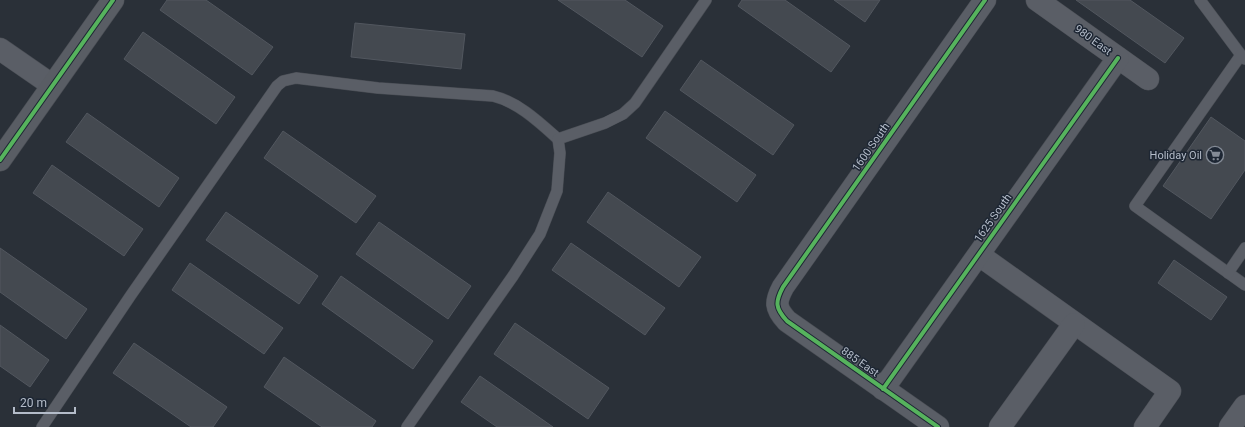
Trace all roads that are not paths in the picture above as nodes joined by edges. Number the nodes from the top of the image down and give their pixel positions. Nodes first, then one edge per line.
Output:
1 (113, 0) edge
2 (706, 0) edge
3 (984, 0) edge
4 (1037, 0) edge
5 (1200, 0) edge
6 (0, 49) edge
7 (1243, 57) edge
8 (1118, 58) junction
9 (1148, 79) dead end
10 (52, 86) junction
11 (558, 139) junction
12 (0, 160) edge
13 (1245, 248) edge
14 (978, 255) junction
15 (1228, 273) junction
16 (1245, 285) edge
17 (777, 306) joint
18 (1074, 324) junction
19 (883, 389) junction
20 (1245, 406) edge
21 (42, 427) edge
22 (407, 427) edge
23 (938, 427) edge
24 (1000, 427) edge
25 (1145, 427) edge
26 (1230, 427) edge

1 - 10 street
2 - 11 lane
3 - 17 street, 1600 South
4 - 8 street, 980 East
5 - 7 lane
6 - 10 street
7 - 15 lane
8 - 9 street, 980 East
8 - 14 street, 1625 South
10 - 12 street
11 - 21 lane
11 - 22 lane
13 - 15 lane
14 - 18 street
14 - 19 street, 1625 South
15 - 16 lane
17 - 19 street, 885 East
18 - 24 street
18 - 25 street
19 - 23 street, 885 East
20 - 26 street

